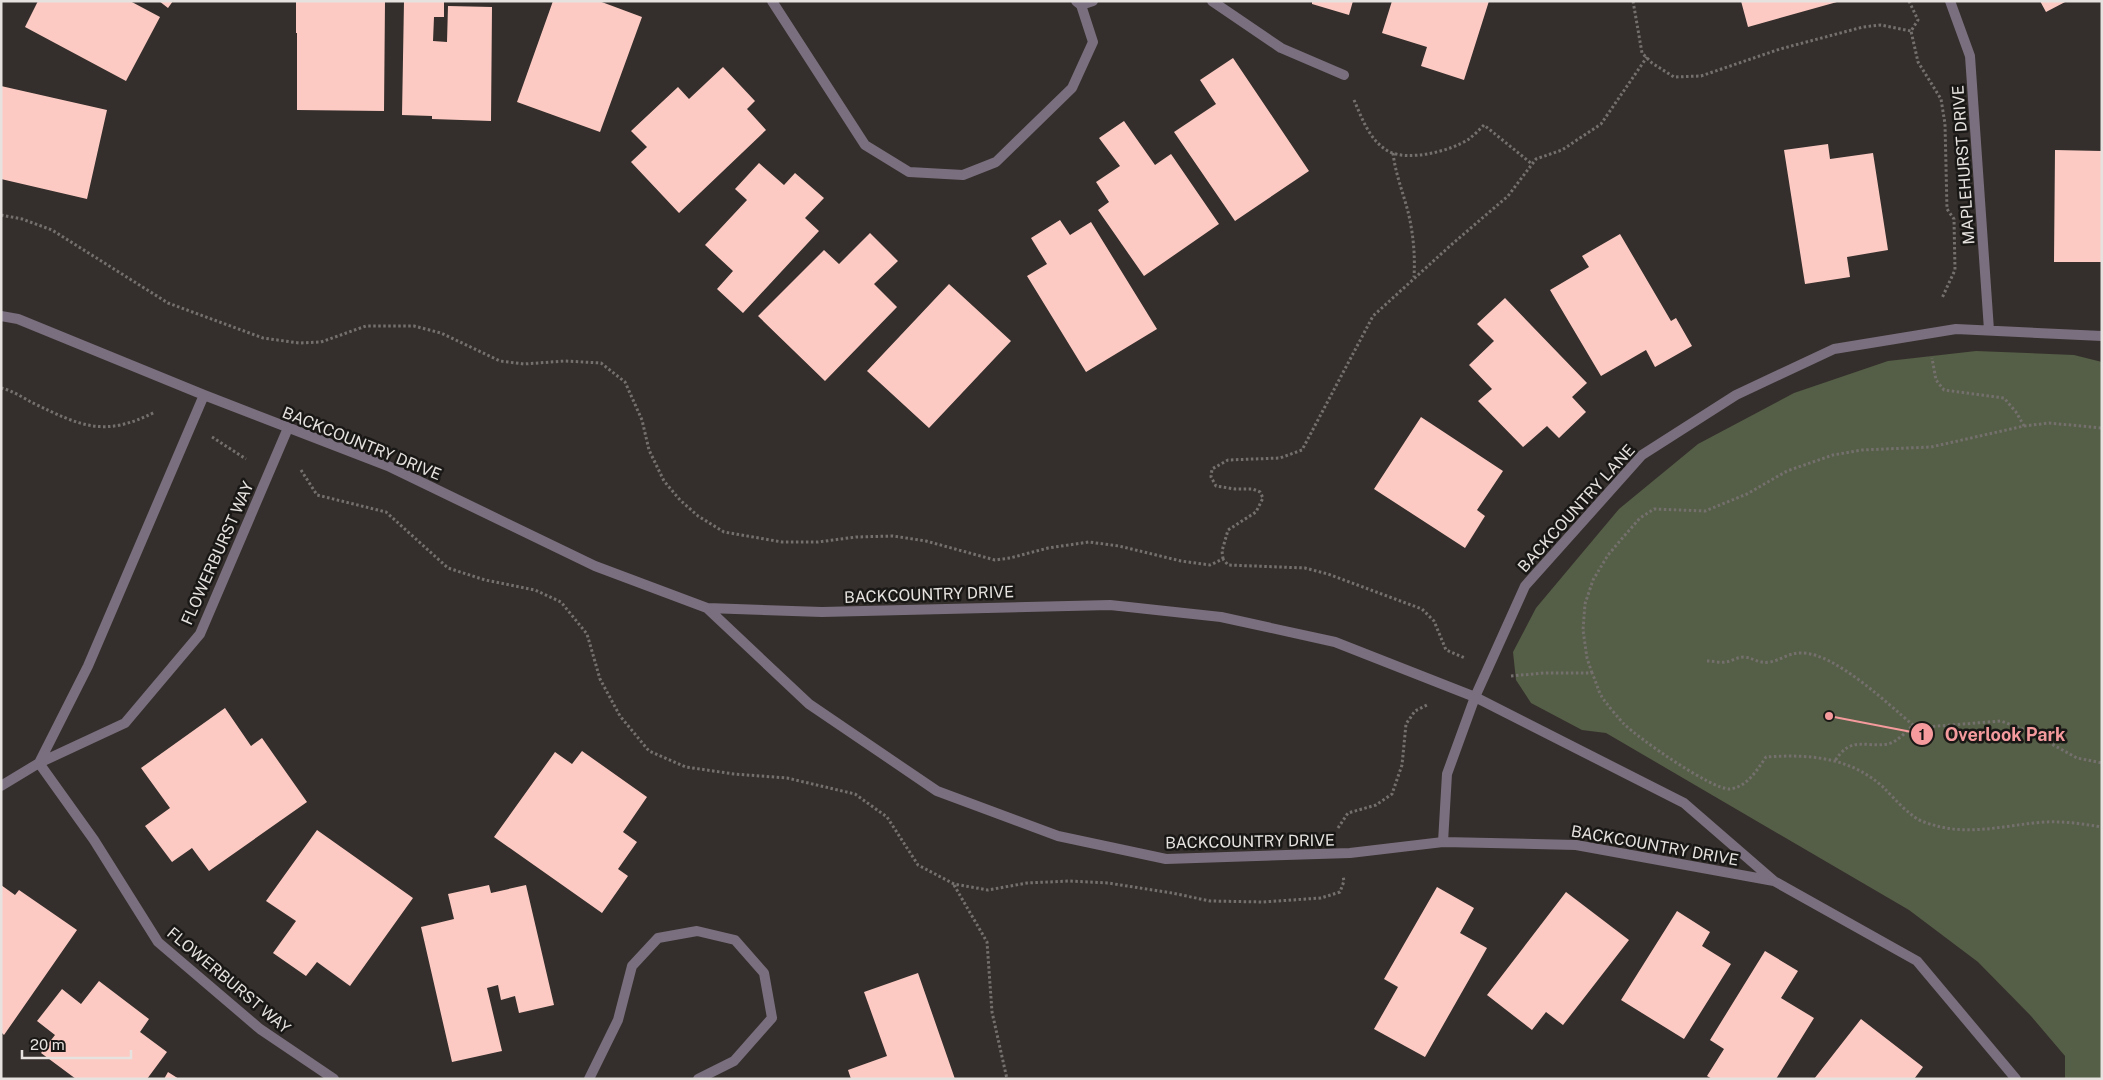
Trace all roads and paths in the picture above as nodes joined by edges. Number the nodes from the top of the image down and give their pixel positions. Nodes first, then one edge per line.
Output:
1 (772, 1) edge
2 (1093, 1) edge
3 (1212, 1) edge
4 (1634, 1) edge
5 (1909, 1) edge
6 (1950, 1) edge
7 (1079, 3) edge
8 (1910, 31) junction
9 (1646, 57) junction
10 (1344, 75) dead end
11 (1354, 100) dead end
12 (1393, 153) junction
13 (1532, 164) junction
14 (1, 215) edge
15 (1414, 278) junction
16 (1942, 298) dead end
17 (1, 316) edge
18 (1990, 330) junction
19 (2102, 336) edge
20 (1932, 358) dead end
21 (1, 388) edge
22 (204, 395) junction
23 (155, 412) dead end
24 (2024, 426) junction
25 (288, 428) junction
26 (2102, 428) edge
27 (212, 436) dead end
28 (246, 459) dead end
29 (1223, 559) junction
30 (707, 608) junction
31 (1707, 661) dead end
32 (1488, 668) junction
33 (1592, 673) junction
34 (1475, 697) junction
35 (1913, 725) junction
36 (1835, 761) junction
37 (39, 763) junction
38 (2102, 763) edge
39 (1, 786) edge
40 (2102, 827) edge
41 (1443, 842) junction
42 (1774, 881) junction
43 (954, 884) dead end
44 (334, 1079) edge
45 (589, 1079) edge
46 (698, 1079) edge
47 (1008, 1079) edge
48 (2016, 1079) edge

1 - 7 street
2 - 7 street
3 - 10 street
4 - 9 path
5 - 8 path
6 - 18 street, MAPLEHURST DRIVE
8 - 9 path
8 - 16 path
9 - 13 path
11 - 12 path
12 - 13 path
12 - 15 path
13 - 15 path
14 - 29 path
15 - 29 path
17 - 22 street, BACKCOUNTRY DRIVE
18 - 19 street, BACKCOUNTRY LANE
18 - 32 street, BACKCOUNTRY LANE
20 - 24 path
21 - 23 path
22 - 25 street, BACKCOUNTRY DRIVE
22 - 37 street
24 - 26 path
24 - 33 path
25 - 30 street, BACKCOUNTRY DRIVE
25 - 37 street, FLOWERBURST WAY
27 - 28 path
29 - 32 path
30 - 34 street, BACKCOUNTRY DRIVE
30 - 41 street, BACKCOUNTRY DRIVE
31 - 35 path
32 - 33 path
32 - 34 street, BACKCOUNTRY LANE
33 - 36 path
34 - 41 street, BACKCOUNTRY LANE
34 - 42 street, BACKCOUNTRY DRIVE
35 - 36 path
35 - 38 path
36 - 40 path
37 - 39 street, FLOWERBURST WAY
37 - 44 street, FLOWERBURST WAY
41 - 42 street, BACKCOUNTRY DRIVE
42 - 48 street, BACKCOUNTRY DRIVE
43 - 47 path
45 - 46 street

